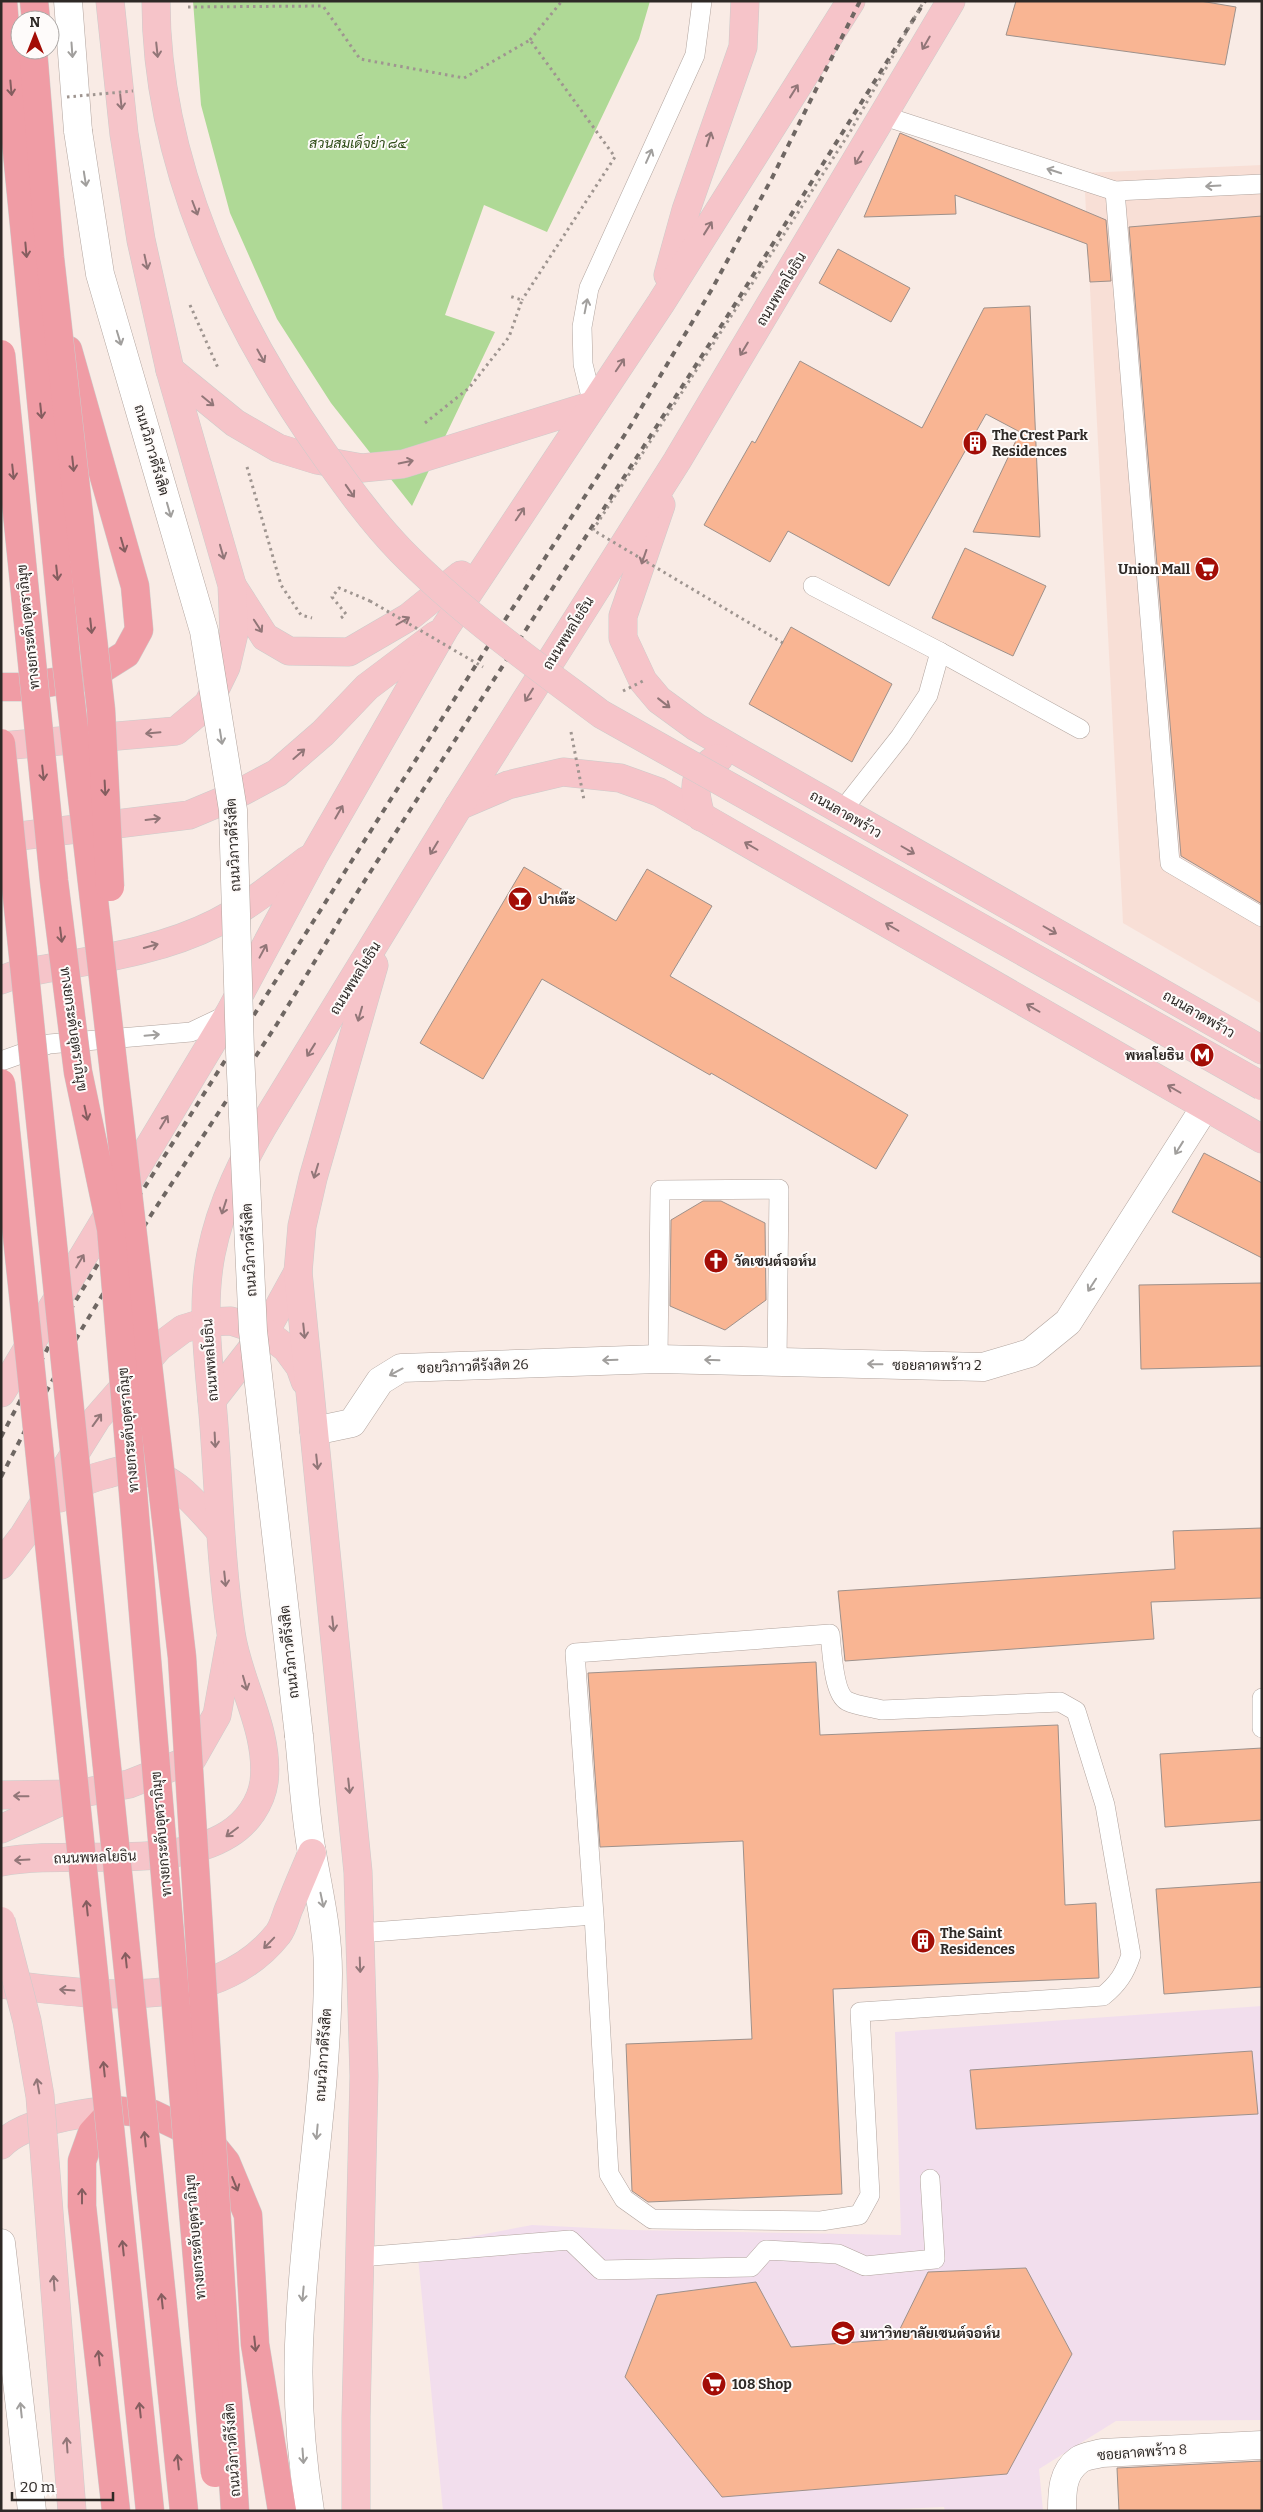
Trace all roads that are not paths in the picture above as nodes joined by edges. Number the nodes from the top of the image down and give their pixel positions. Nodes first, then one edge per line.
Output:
1 (3, 1) edge
2 (68, 1) edge
3 (110, 1) edge
4 (702, 1) edge
5 (745, 1) edge
6 (850, 1) edge
7 (951, 1) edge
8 (167, 4) edge
9 (34, 60) edge
10 (40, 60) edge
11 (884, 116) junction
12 (1262, 184) edge
13 (1115, 191) junction
14 (661, 303) junction
15 (1, 354) edge
16 (170, 370) junction
17 (593, 405) junction
18 (676, 461) junction
19 (500, 543) junction
20 (232, 585) junction
21 (813, 586) dead end
22 (445, 628) junction
23 (940, 652) junction
24 (1, 688) edge
25 (1080, 729) dead end
26 (1, 745) edge
27 (744, 755) junction
28 (459, 806) junction
29 (841, 812) junction
30 (701, 817) junction
31 (1, 841) edge
32 (314, 854) junction
33 (1262, 917) edge
34 (382, 934) junction
35 (1, 980) edge
36 (229, 1014) junction
37 (1262, 1050) edge
38 (1, 1061) edge
39 (1, 1083) edge
40 (1262, 1086) edge
41 (1205, 1107) junction
42 (1262, 1139) edge
43 (111, 1229) junction
44 (298, 1272) junction
45 (206, 1322) junction
46 (265, 1332) junction
47 (658, 1359) junction
48 (777, 1363) junction
49 (1, 1392) edge
50 (311, 1396) junction
51 (212, 1400) junction
52 (314, 1431) junction
53 (220, 1531) junction
54 (24, 1535) junction
55 (1, 1565) edge
56 (231, 1636) junction
57 (1262, 1698) edge
58 (1262, 1728) edge
59 (76, 1794) junction
60 (1, 1795) edge
61 (1, 1829) edge
62 (312, 1852) junction
63 (1, 1862) edge
64 (594, 1915) junction
65 (1, 1921) edge
66 (359, 1933) junction
67 (1, 1984) edge
68 (113, 2110) junction
69 (1, 2145) edge
70 (930, 2179) dead end
71 (1, 2243) edge
72 (360, 2257) junction
73 (1262, 2445) edge
74 (32, 2511) edge
75 (72, 2511) edge
76 (116, 2511) edge
77 (150, 2511) edge
78 (184, 2511) edge
79 (218, 2511) edge
80 (235, 2511) edge
81 (282, 2511) edge
82 (310, 2511) edge
83 (356, 2511) edge
84 (1062, 2511) edge

1 -> 80 highway, ถนนวิภาวดีรังสิต, bridge
2 -> 62 main road, ถนนวิภาวดีรังสิต, bridge
3 -> 16 main road
17 -> 4 lane
14 -> 5 main road
14 -> 6 main road
7 -> 11 main road, ถนนพหลโยธิน
8 -> 40 main road, bridge
9 -> 43 highway, bridge
10 -> 24 highway
13 -> 11 lane
11 -> 18 main road, ถนนพหลโยธิน
12 -> 13 lane
13 - 33 lane
17 -> 14 main road
15 -> 43 highway, ทางยกระดับอุตราภิมุข, bridge
16 -> 17 main road
16 -> 20 main road
19 -> 17 main road
18 -> 27 main road, ถนนลาดพร้าว
18 -> 28 main road, ถนนพหลโยธิน
20 -> 19 main road
19 - 22 main road
20 -> 26 main road
21 - 23 lane
31 -> 22 main road
32 -> 22 main road
23 - 25 lane
23 - 29 lane
78 -> 26 highway, bridge
27 - 29 main road, ถนนลาดพร้าว
27 - 30 main road
28 - 30 main road
28 -> 34 main road, ถนนพหลโยธิน
29 -> 37 main road, ถนนลาดพร้าว
41 -> 30 main road
35 -> 32 main road
36 -> 32 main road
34 -> 44 main road
34 -> 45 main road, ถนนพหลโยธิน
38 -> 36 lane
49 -> 36 main road
77 -> 39 highway, bridge
41 - 42 main road
41 -> 48 main road, ซอยลาดพร้าว 2
43 - 79 highway, ทางยกระดับอุตราภิมุข, bridge
44 - 46 main road
44 -> 50 main road
45 - 46 main road
45 - 51 main road, ถนนพหลโยธิน
54 -> 45 main road
46 - 50 main road
46 - 51 main road
48 -> 47 main road, ซอยลาดพร้าว 2
47 - 48 lane
47 -> 52 main road, ซอยวิภาวดีรังสิต 26
50 - 52 main road
51 -> 53 main road, ถนนพหลโยธิน
52 -> 66 main road
53 - 54 main road
53 -> 56 main road, ถนนพหลโยธิน
54 - 55 main road
56 - 59 main road
56 -> 63 main road, ถนนพหลโยธิน
57 - 58 lane
59 -> 60 main road
59 - 61 main road
62 -> 67 main road
62 -> 82 main road, ถนนวิภาวดีรังสิต
64 - 64 lane
64 - 66 lane
75 -> 65 main road, bridge
66 -> 72 main road
68 - 69 main road
76 -> 68 highway
68 -> 81 highway
70 - 72 lane
74 -> 71 main road
72 - 83 main road
73 - 84 main road, ซอยลาดพร้าว 8

